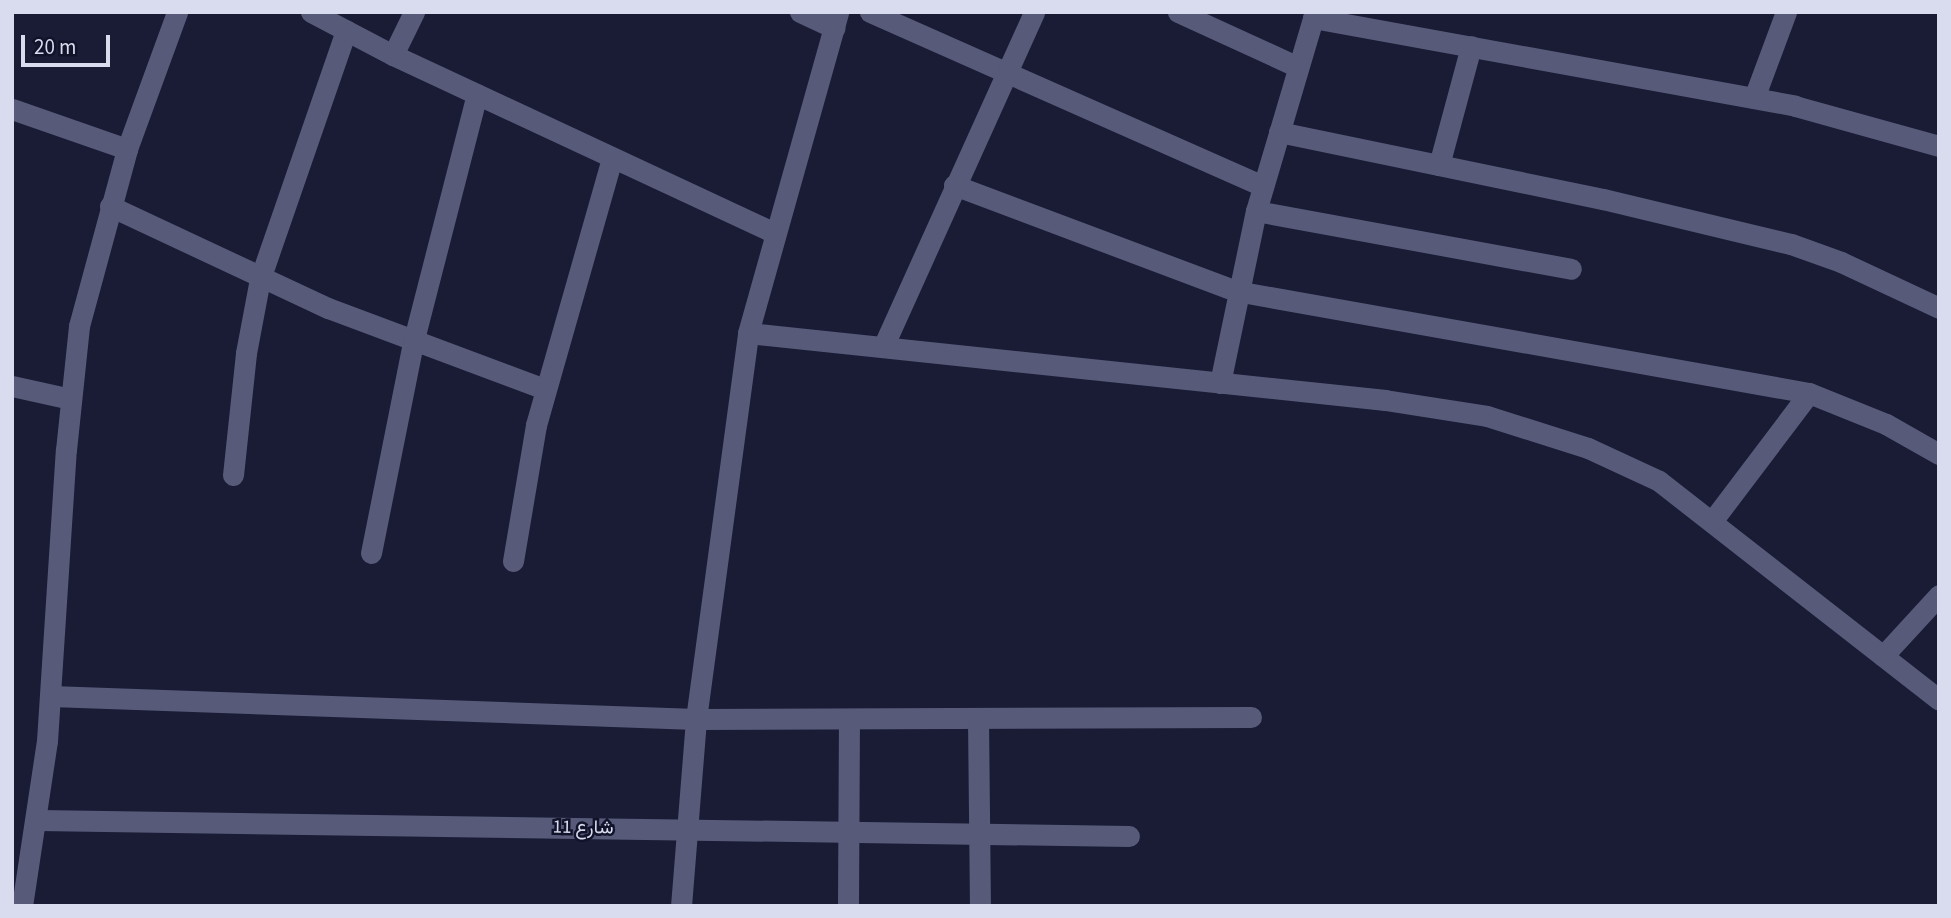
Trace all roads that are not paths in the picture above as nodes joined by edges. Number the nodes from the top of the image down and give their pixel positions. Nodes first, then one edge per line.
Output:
1 (177, 12) edge
2 (311, 12) edge
3 (414, 12) edge
4 (800, 12) edge
5 (870, 12) edge
6 (1034, 12) edge
7 (1178, 12) edge
8 (1786, 12) edge
9 (1314, 15) edge
10 (836, 20) edge
11 (346, 30) junction
12 (1471, 47) junction
13 (393, 55) junction
14 (1298, 67) junction
15 (1004, 72) junction
16 (477, 94) junction
17 (1754, 98) junction
18 (12, 109) edge
19 (1279, 132) junction
20 (1939, 146) edge
21 (127, 149) junction
22 (612, 158) junction
23 (1439, 165) junction
24 (954, 185) junction
25 (1263, 186) junction
26 (110, 206) junction
27 (1256, 211) junction
28 (774, 233) junction
29 (1571, 269) dead end
30 (260, 279) junction
31 (1236, 291) junction
32 (1939, 308) edge
33 (748, 333) junction
34 (413, 343) junction
35 (883, 348) junction
36 (1220, 383) junction
37 (12, 386) edge
38 (545, 389) junction
39 (1809, 393) junction
40 (70, 399) junction
41 (1939, 454) edge
42 (233, 475) dead end
43 (1713, 520) junction
44 (371, 553) dead end
45 (513, 561) dead end
46 (1939, 595) edge
47 (1884, 656) junction
48 (51, 696) junction
49 (1939, 700) edge
50 (1251, 717) dead end
51 (978, 718) junction
52 (696, 719) junction
53 (849, 719) junction
54 (37, 820) junction
55 (685, 830) junction
56 (848, 832) junction
57 (979, 834) junction
58 (1129, 836) dead end
59 (22, 906) edge
60 (681, 906) edge
61 (848, 906) edge
62 (980, 906) edge

1 - 21 street
2 - 11 street
3 - 13 street
4 - 10 street
5 - 15 street
6 - 15 street
7 - 14 street
8 - 17 street
9 - 12 street
9 - 14 street
10 - 28 street
11 - 13 street
11 - 30 street
12 - 17 street
12 - 23 street
13 - 16 street
14 - 19 street
15 - 24 street
15 - 25 street
16 - 22 street
16 - 34 street
17 - 20 street
18 - 21 street
19 - 23 street
19 - 25 street
21 - 26 street
22 - 28 street
22 - 38 street
23 - 32 street
24 - 31 street
24 - 35 street
25 - 27 street
26 - 30 street
26 - 40 street
27 - 29 street
27 - 31 street
28 - 33 street
30 - 34 street
30 - 42 street
31 - 36 street
31 - 39 street
33 - 35 street
33 - 52 street
34 - 38 street
34 - 44 street
35 - 36 street
36 - 43 street
37 - 40 street
38 - 45 street
39 - 41 street
39 - 43 street
40 - 48 street
43 - 47 street
46 - 47 street
47 - 49 street
48 - 52 street
48 - 54 street
50 - 51 street
51 - 53 street
51 - 57 street
52 - 53 street
52 - 55 street
53 - 56 street
54 - 55 street, شارع 11
54 - 59 street
55 - 56 street, شارع 11
55 - 60 street
56 - 57 street, شارع 11
56 - 61 street
57 - 58 street, شارع 11
57 - 62 street

